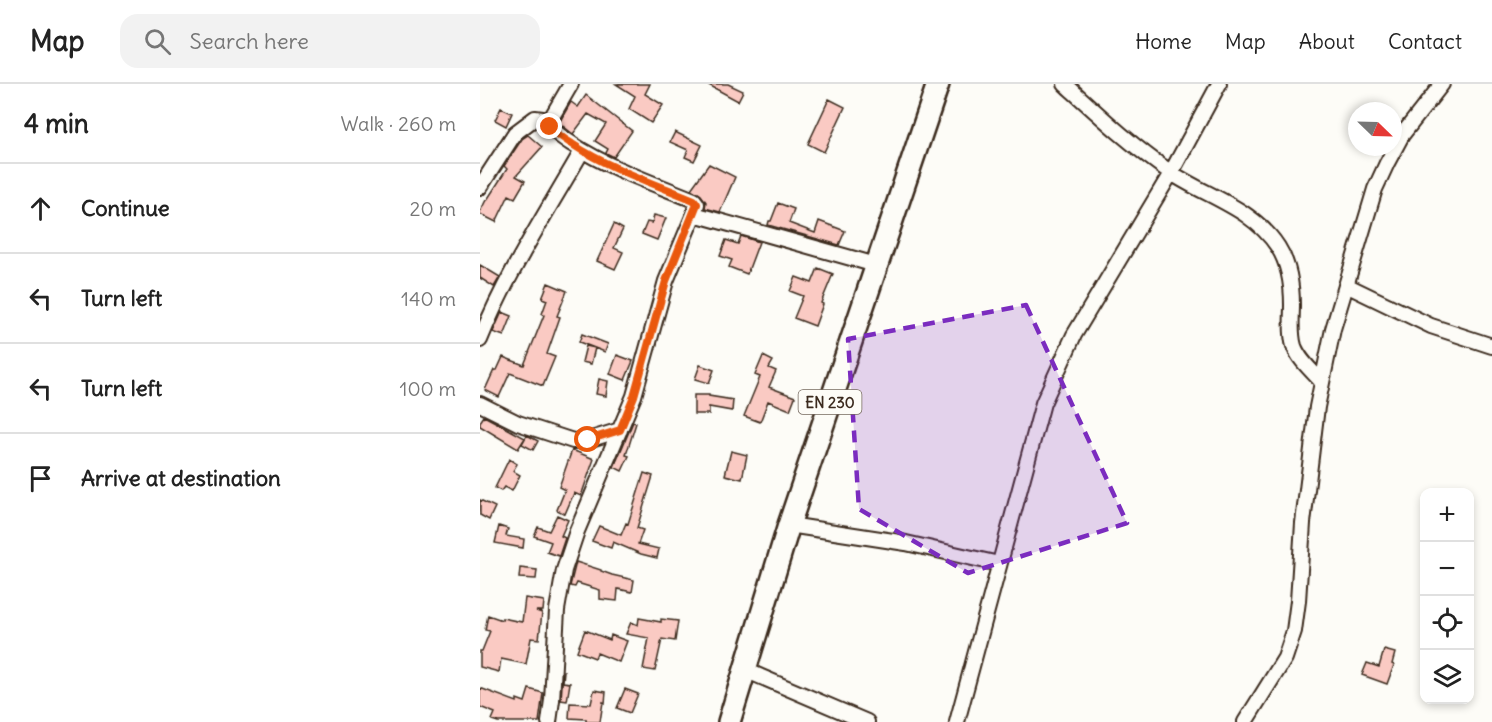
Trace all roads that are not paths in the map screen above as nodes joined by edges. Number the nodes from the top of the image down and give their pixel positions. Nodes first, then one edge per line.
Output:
1 (572, 84) edge
2 (938, 84) edge
3 (1065, 84) edge
4 (1219, 84) edge
5 (1442, 84) edge
6 (550, 120) junction
7 (582, 151) junction
8 (1172, 173) junction
9 (480, 187) edge
10 (694, 214) junction
11 (876, 265) junction
12 (1346, 285) junction
13 (480, 340) edge
14 (1492, 346) edge
15 (1322, 381) junction
16 (480, 404) edge
17 (620, 430) junction
18 (789, 525) junction
19 (999, 564) junction
20 (745, 670) junction
21 (549, 722) edge
22 (729, 722) edge
23 (867, 722) edge
24 (957, 722) edge
25 (1245, 722) edge

1 - 6 street
2 - 11 main road, EN 230
3 - 8 street
4 - 8 street
5 - 12 street
6 - 7 street
6 - 9 street
7 - 10 street
7 - 13 street
8 - 15 street
8 - 19 street
10 - 11 street
10 - 17 street
11 - 18 main road, EN 230
12 - 14 street
12 - 15 street
15 - 25 street
16 - 17 street
17 - 21 street
18 - 19 street
18 - 20 main road, EN 230
19 - 24 street
20 - 22 main road, EN 230
20 - 23 street

